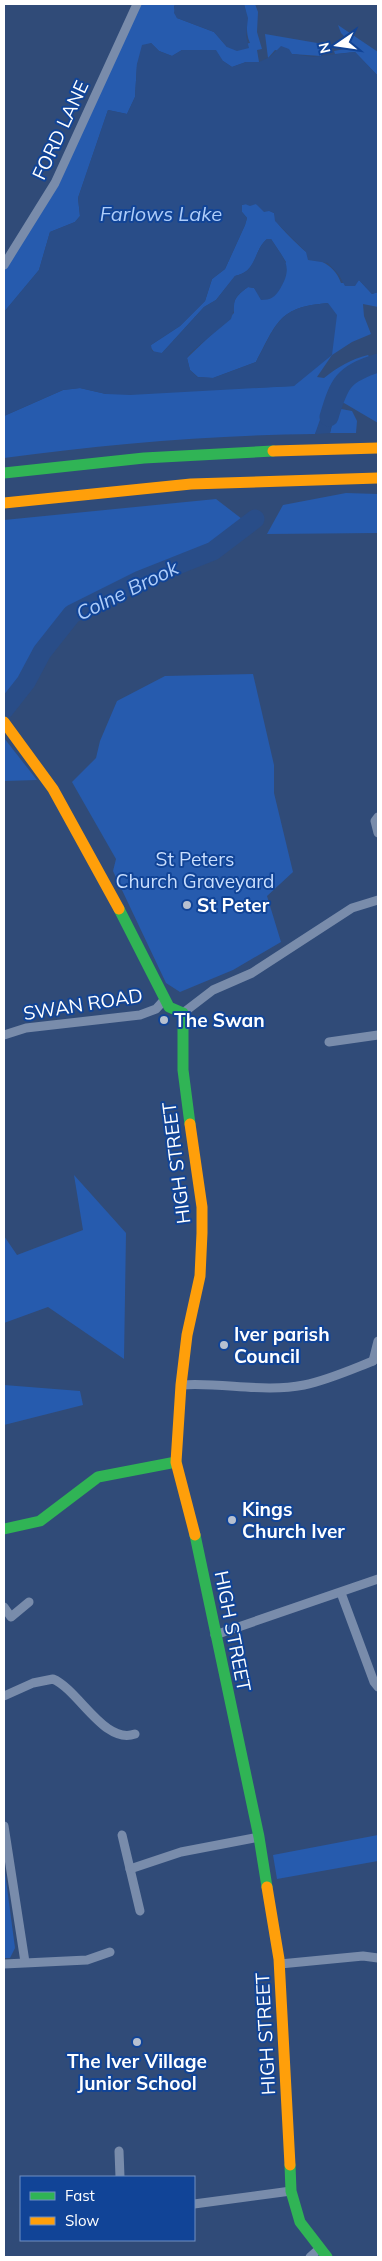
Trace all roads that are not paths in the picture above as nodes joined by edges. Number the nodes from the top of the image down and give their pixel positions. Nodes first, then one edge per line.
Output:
1 (137, 4) edge
2 (4, 264) edge
3 (378, 448) edge
4 (4, 473) edge
5 (378, 478) edge
6 (4, 503) edge
7 (4, 722) edge
8 (378, 817) edge
9 (378, 833) edge
10 (378, 900) edge
11 (165, 999) junction
12 (183, 1014) junction
13 (4, 1035) edge
14 (378, 1035) edge
15 (329, 1042) dead end
16 (378, 1341) edge
17 (376, 1364) edge
18 (181, 1385) junction
19 (176, 1462) junction
20 (4, 1529) edge
21 (378, 1579) edge
22 (341, 1593) junction
23 (30, 1602) dead end
24 (4, 1607) edge
25 (215, 1635) junction
26 (378, 1687) edge
27 (4, 1696) edge
28 (135, 1734) dead end
29 (4, 1826) edge
30 (122, 1834) dead end
31 (259, 1837) junction
32 (130, 1869) junction
33 (140, 1911) dead end
34 (110, 1952) dead end
35 (378, 1958) edge
36 (25, 1962) junction
37 (4, 1964) edge
38 (280, 1964) junction
39 (119, 2151) dead end
40 (120, 2176) edge
41 (291, 2191) junction
42 (195, 2204) edge
43 (319, 2255) edge

1 - 2 street, FORD LANE
3 - 4 main road
5 - 6 main road
7 - 11 main road
8 - 9 street
10 - 12 street
11 - 12 main road
11 - 13 street, SWAN ROAD
12 - 18 main road, HIGH STREET
14 - 15 street
16 - 17 street
17 - 18 street
18 - 19 main road, HIGH STREET
19 - 20 main road
19 - 25 main road, HIGH STREET
21 - 22 street
22 - 25 street
22 - 26 street
23 - 24 street
25 - 31 main road, HIGH STREET
27 - 28 street
29 - 36 street
30 - 32 street
31 - 32 street
31 - 38 main road, HIGH STREET
32 - 33 street
34 - 36 street
35 - 38 street
36 - 37 street
38 - 41 main road, HIGH STREET
39 - 40 street
41 - 42 street
41 - 43 main road, HIGH STREET

